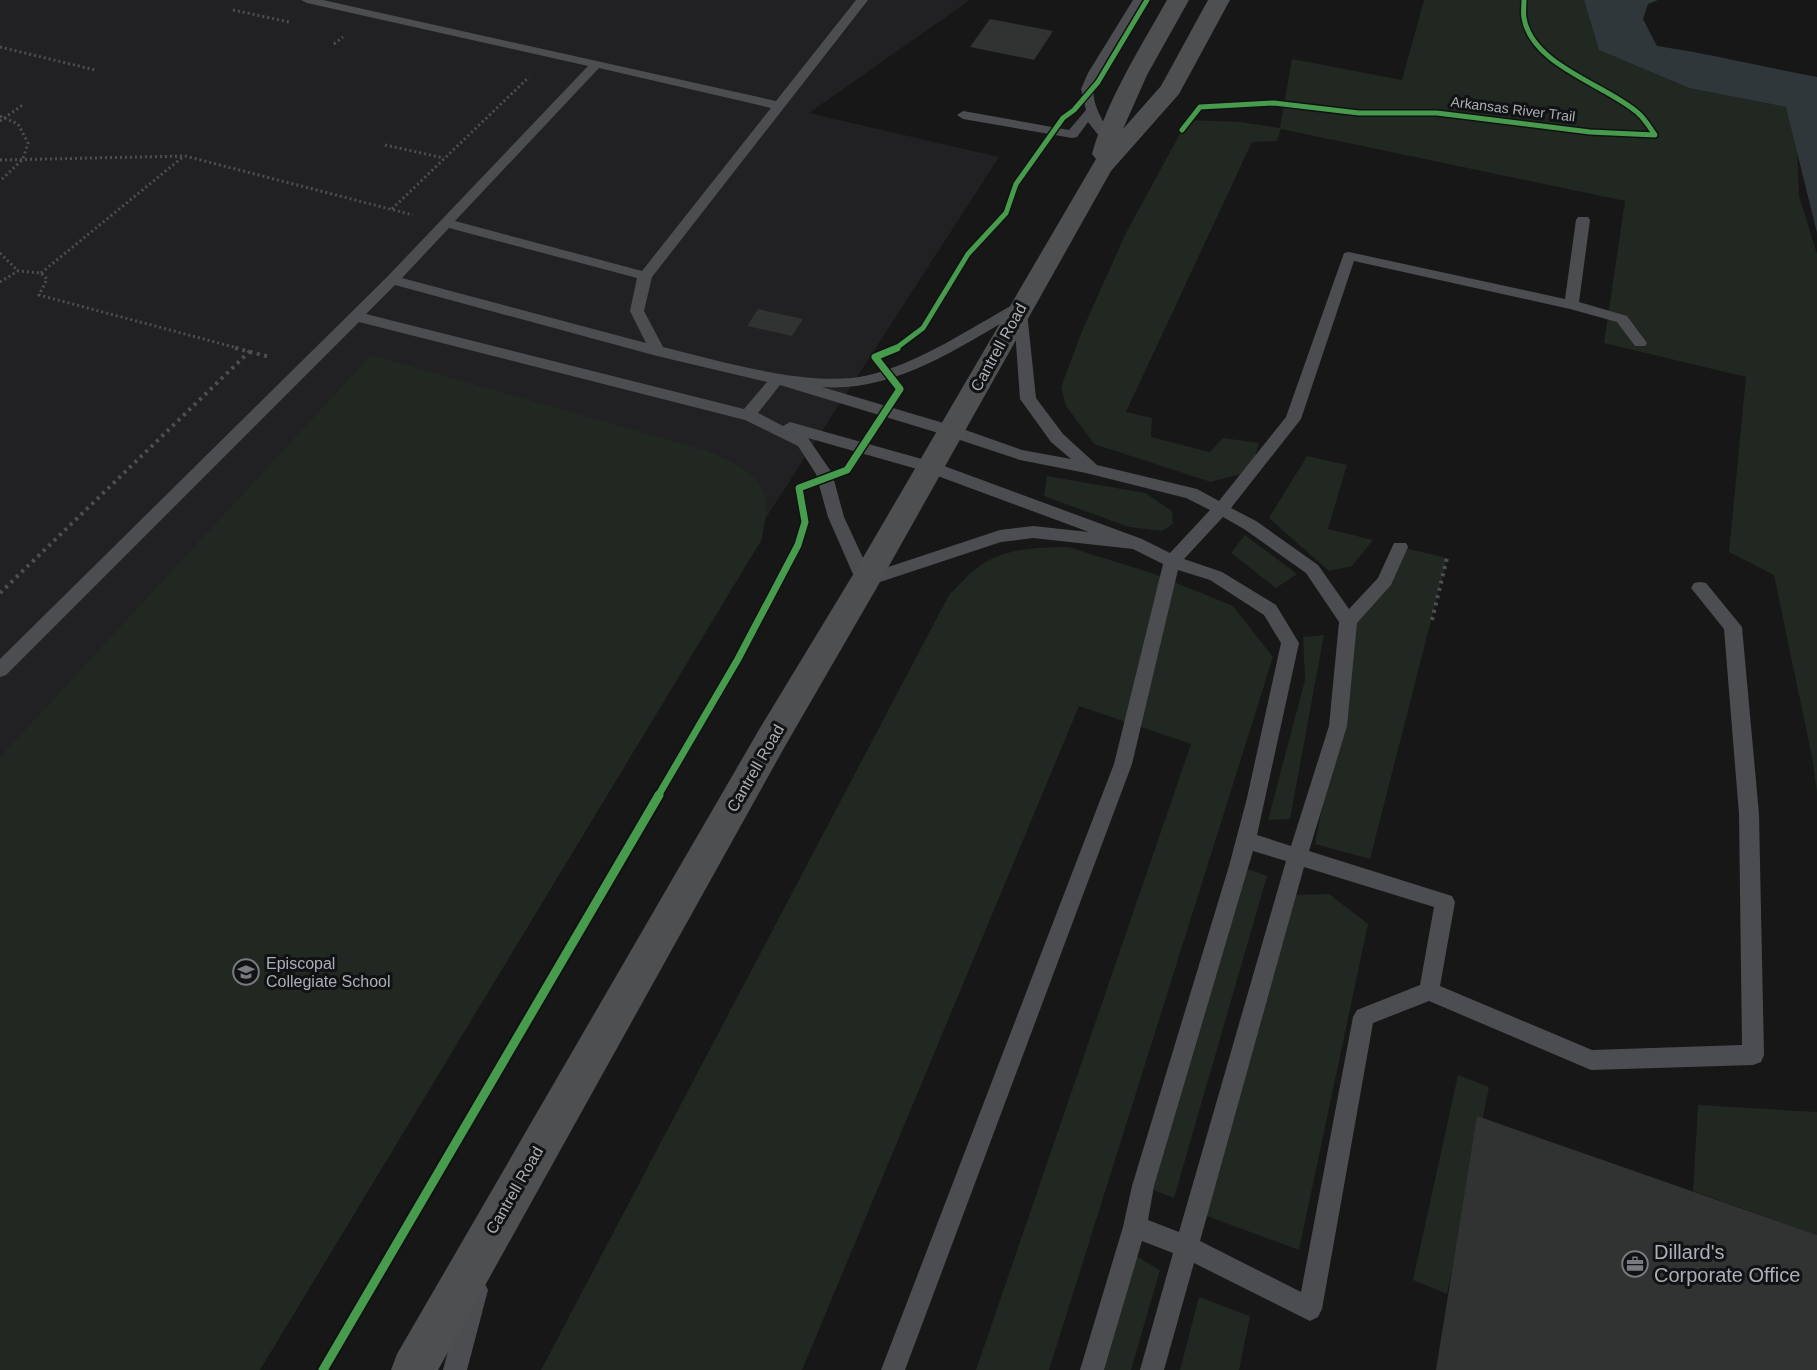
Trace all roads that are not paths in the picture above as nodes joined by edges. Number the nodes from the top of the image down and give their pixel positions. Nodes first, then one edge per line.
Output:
1 (307, 0) edge
2 (862, 0) edge
3 (1137, 0) edge
4 (1178, 0) edge
5 (1218, 0) edge
6 (596, 64) junction
7 (779, 106) junction
8 (1092, 110) junction
9 (963, 115) dead end
10 (1108, 138) junction
11 (1101, 168) junction
12 (1583, 220) dead end
13 (446, 223) junction
14 (645, 276) junction
15 (392, 280) junction
16 (1571, 305) junction
17 (1021, 306) junction
18 (356, 316) junction
19 (1640, 344) dead end
20 (657, 351) junction
21 (777, 379) junction
22 (748, 415) junction
23 (951, 431) junction
24 (930, 467) junction
25 (1092, 469) junction
26 (1221, 509) junction
27 (1136, 543) junction
28 (1400, 547) dead end
29 (1172, 561) junction
30 (865, 581) junction
31 (1700, 588) dead end
32 (1348, 621) junction
33 (2, 665) edge
34 (1245, 840) junction
35 (1299, 856) junction
36 (1429, 991) junction
37 (1135, 1227) junction
38 (491, 1228) junction
39 (1188, 1247) junction
40 (413, 1370) edge
41 (455, 1370) edge
42 (893, 1370) edge
43 (1092, 1370) edge
44 (1152, 1370) edge

1 - 6 lane
2 - 7 lane
3 - 8 lane
4 - 10 main road, Cantrell Road
5 - 11 main road, Cantrell Road
6 - 7 lane
6 - 13 lane
7 - 14 lane
8 - 9 lane
8 - 10 lane
10 - 11 main road, Cantrell Road
11 - 17 main road, Cantrell Road
12 - 16 lane
13 - 14 lane
13 - 15 lane
14 - 20 lane
15 - 18 lane
15 - 20 lane
16 - 19 lane
16 - 26 lane
17 - 21 lane
17 - 23 main road, Cantrell Road
17 - 25 lane
18 - 22 lane
18 - 33 lane
20 - 21 lane
21 - 22 lane
21 - 23 lane
22 - 24 lane
22 - 30 lane
23 - 24 main road, Cantrell Road
23 - 25 lane
24 - 27 lane
24 - 30 main road, Cantrell Road
25 - 26 lane
26 - 29 lane
26 - 32 lane
27 - 29 lane
27 - 30 lane
28 - 32 lane
29 - 34 lane
29 - 42 lane
30 - 38 main road, Cantrell Road
31 - 36 lane
32 - 35 lane
34 - 35 lane
34 - 37 lane
35 - 36 lane
35 - 39 lane
36 - 39 lane
37 - 39 lane
37 - 43 lane
38 - 40 main road, Cantrell Road
38 - 41 lane
39 - 44 lane

